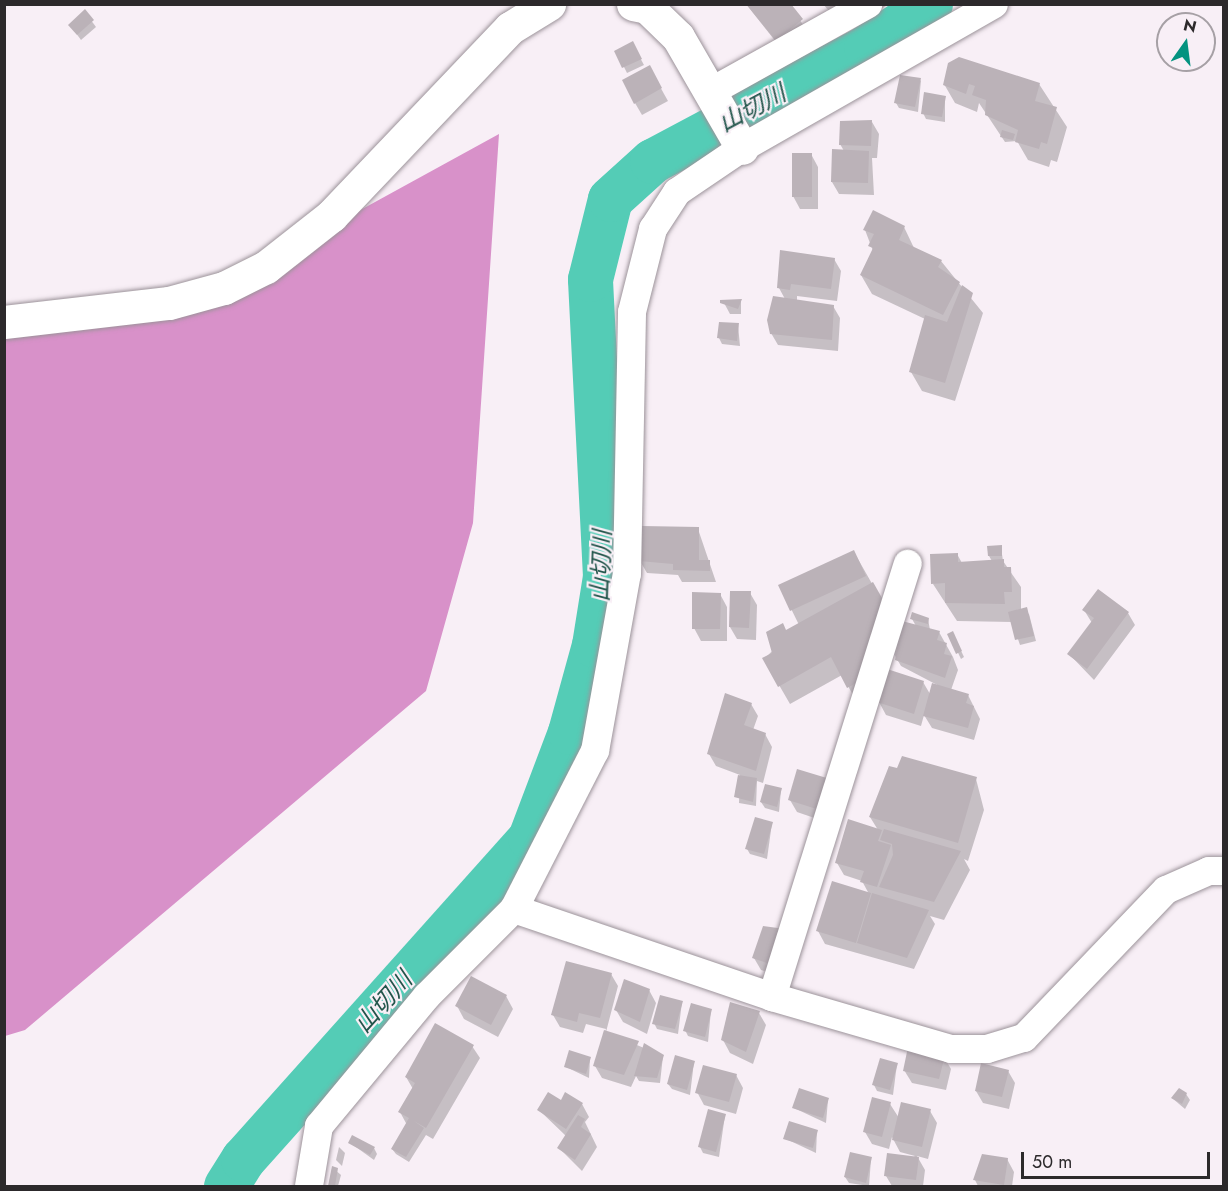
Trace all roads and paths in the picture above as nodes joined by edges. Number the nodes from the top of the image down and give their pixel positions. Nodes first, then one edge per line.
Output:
1 (549, 4) edge
2 (633, 4) edge
3 (868, 4) edge
4 (994, 4) edge
5 (712, 91) junction
6 (742, 148) junction
7 (4, 322) edge
8 (908, 564) dead end
9 (1224, 871) edge
10 (514, 909) junction
11 (772, 997) junction
12 (309, 1186) edge

1 - 7 street
2 - 5 street
3 - 5 street
4 - 6 street
5 - 6 street
6 - 10 street
8 - 11 street
9 - 11 street
10 - 11 street
10 - 12 street

